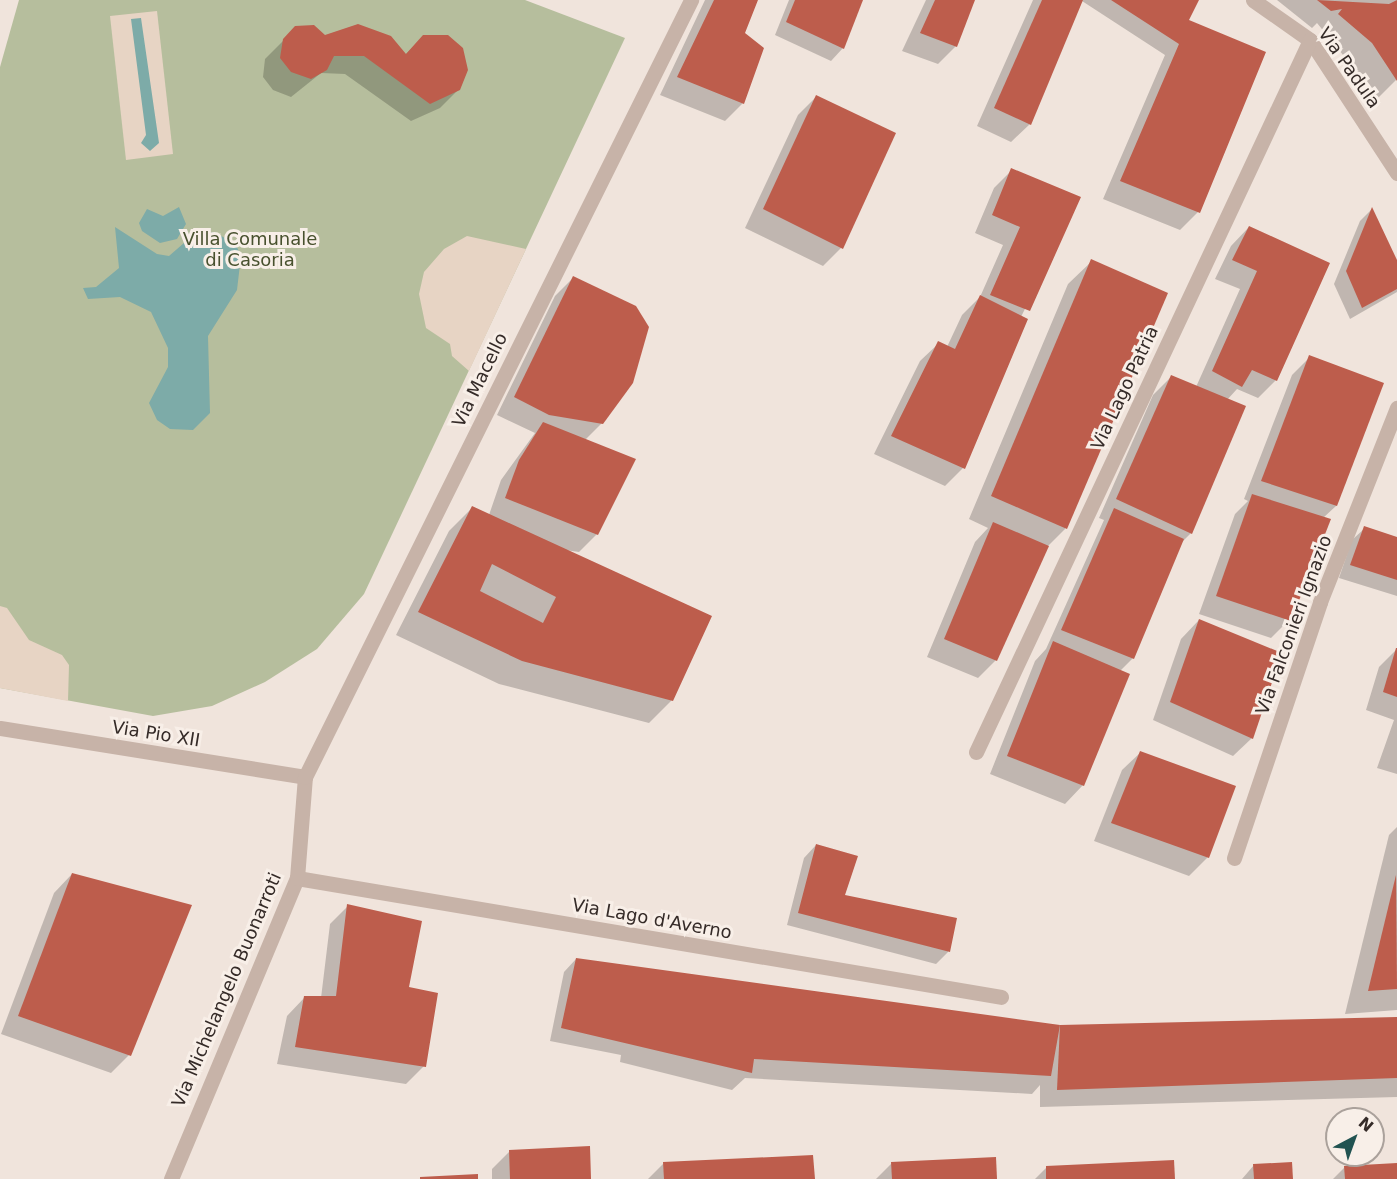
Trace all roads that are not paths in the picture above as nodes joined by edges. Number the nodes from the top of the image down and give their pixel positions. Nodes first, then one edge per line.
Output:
1 (691, 0) edge
2 (1253, 0) edge
3 (1310, 40) junction
4 (1397, 173) edge
5 (1397, 408) edge
6 (0, 728) edge
7 (976, 752) dead end
8 (306, 777) junction
9 (1234, 858) dead end
10 (297, 879) junction
11 (1001, 997) dead end
12 (171, 1179) edge

1 - 8 street, Via Macello
2 - 3 street, Via Padula
3 - 4 street, Via Padula
3 - 7 street, Via Lago Patria
5 - 9 street, Via Falconieri Ignazio
6 - 8 street, Via Pio XII
8 - 10 street, Via Michelangelo Buonarroti
10 - 11 street, Via Lago d'Averno
10 - 12 street, Via Michelangelo Buonarroti

